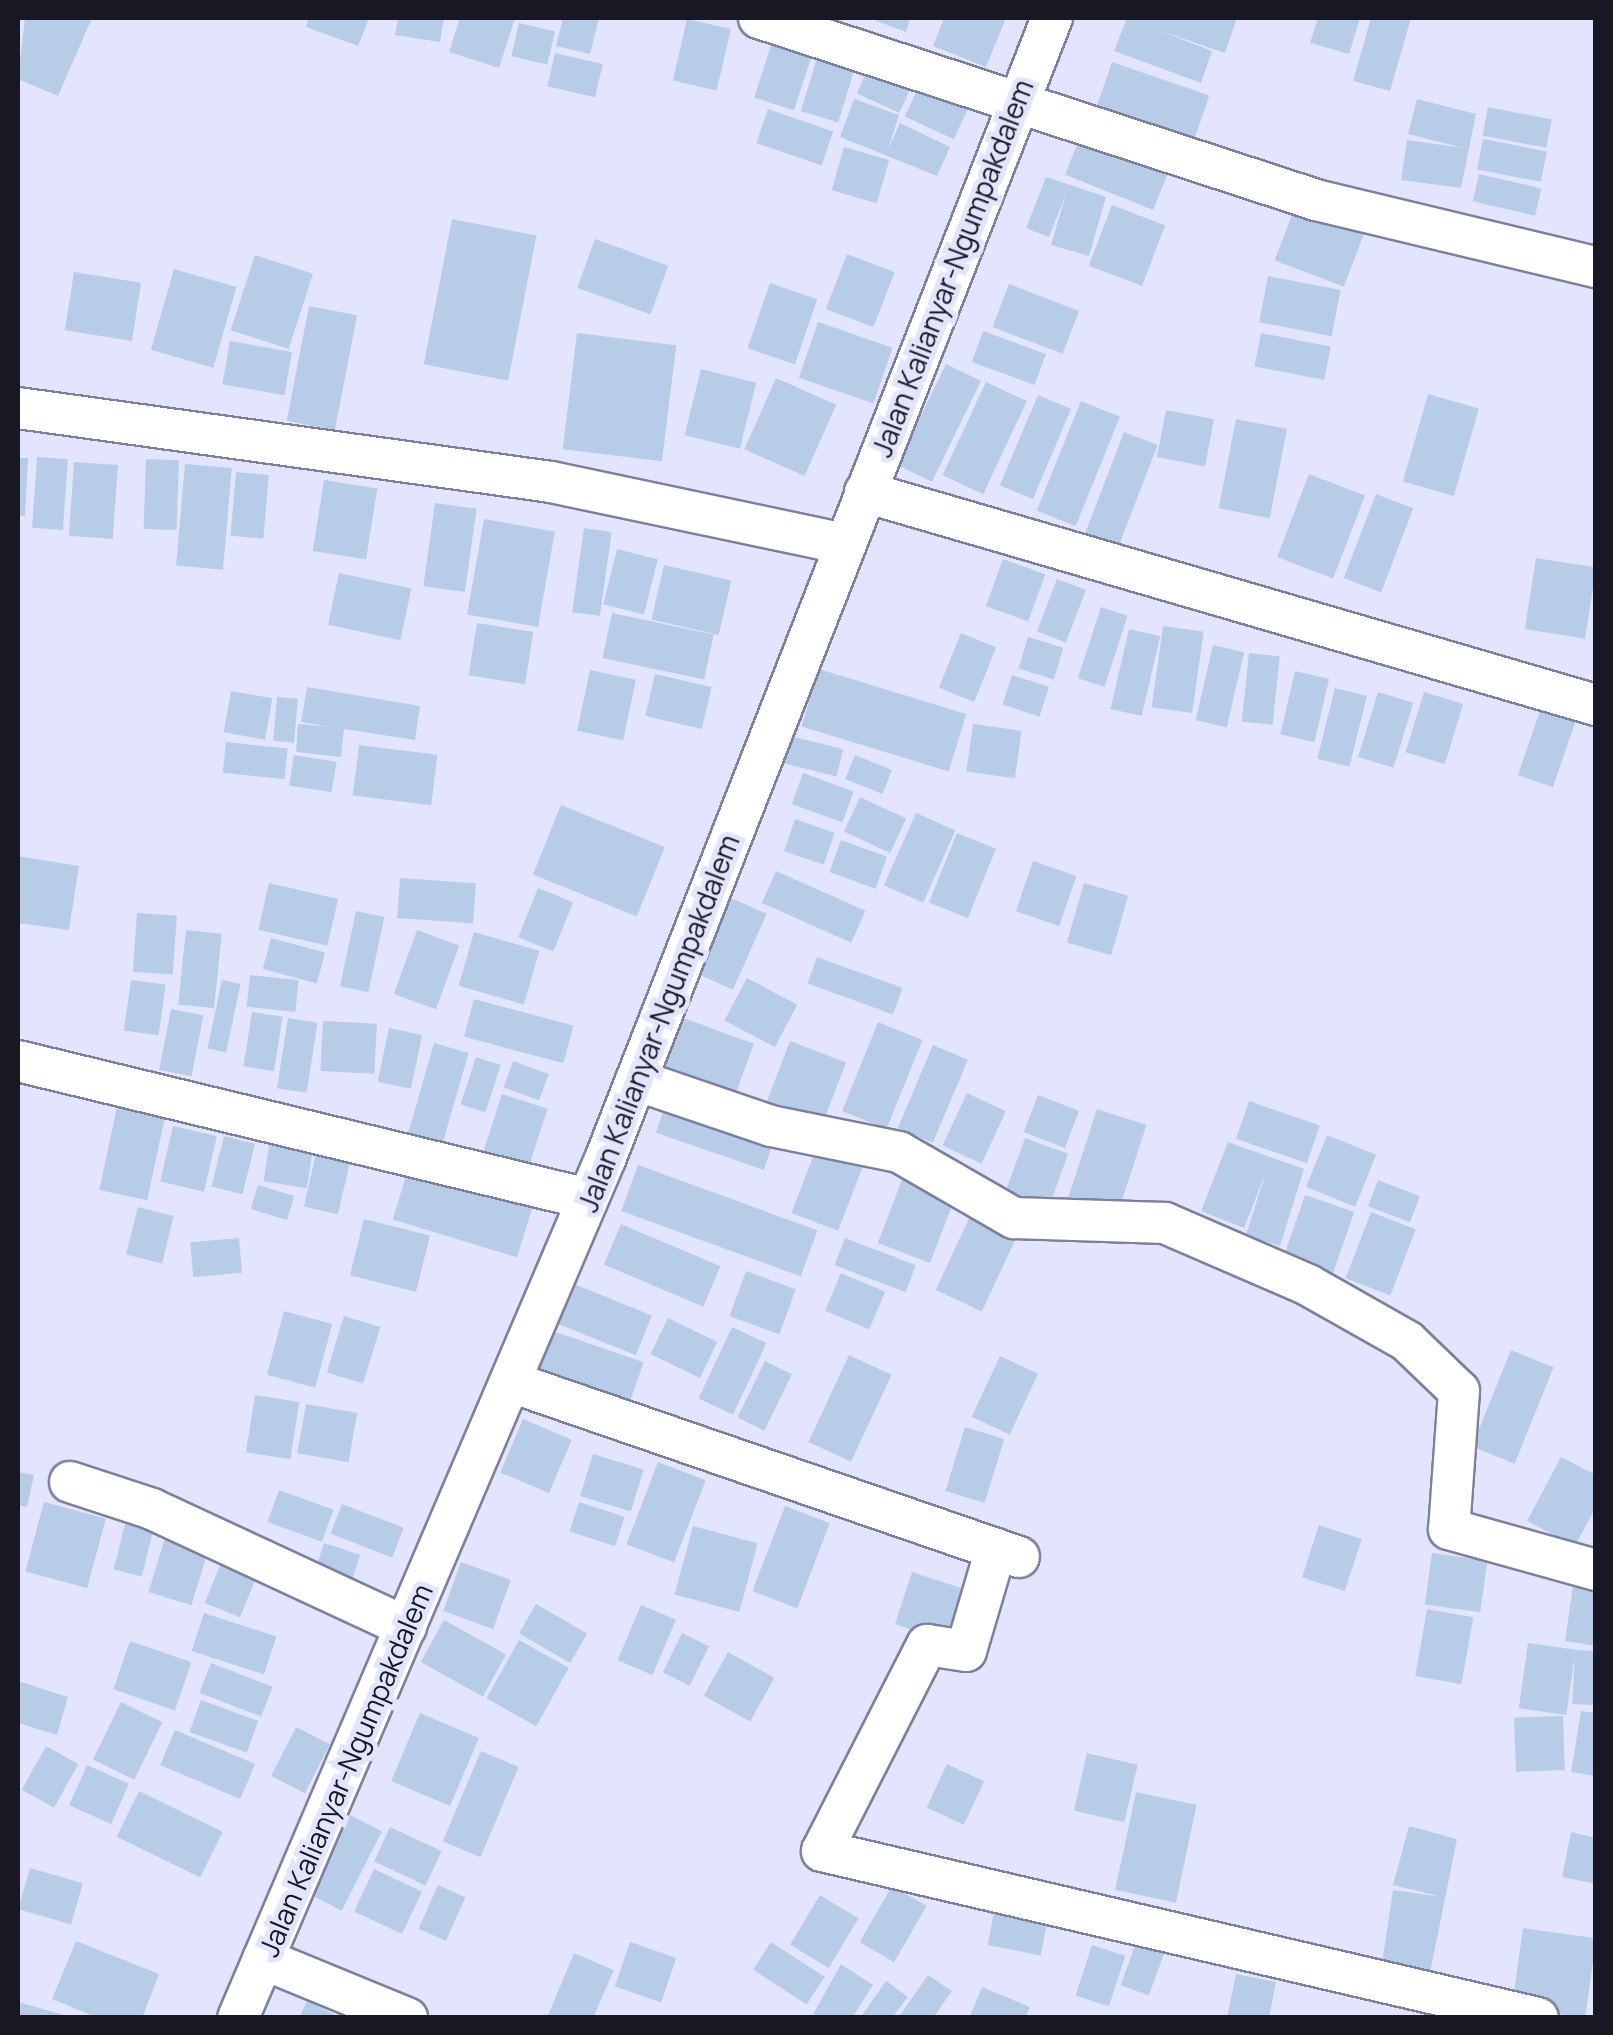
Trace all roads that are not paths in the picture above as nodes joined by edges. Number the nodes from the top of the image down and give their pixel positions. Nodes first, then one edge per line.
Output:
1 (759, 18) edge
2 (1052, 18) edge
3 (1019, 96) junction
4 (1596, 267) edge
5 (18, 408) edge
6 (864, 492) junction
7 (845, 544) junction
8 (1596, 706) edge
9 (18, 1061) edge
10 (636, 1080) junction
11 (588, 1199) junction
12 (514, 1383) junction
13 (70, 1482) dead end
14 (1596, 1570) edge
15 (375, 1612) junction
16 (263, 1959) junction
17 (238, 2018) edge
18 (408, 2018) edge
19 (1538, 2018) edge

1 - 3 street
2 - 3 street, Jalan Kalianyar-Ngumpakdalem
3 - 4 street
3 - 6 street, Jalan Kalianyar-Ngumpakdalem
5 - 7 street
6 - 7 street, Jalan Kalianyar-Ngumpakdalem
6 - 8 street
7 - 10 street, Jalan Kalianyar-Ngumpakdalem
9 - 11 street
10 - 11 street, Jalan Kalianyar-Ngumpakdalem
10 - 14 street
11 - 12 street, Jalan Kalianyar-Ngumpakdalem
12 - 15 street, Jalan Kalianyar-Ngumpakdalem
12 - 19 street
13 - 15 street
15 - 16 street, Jalan Kalianyar-Ngumpakdalem
16 - 17 street, Jalan Kalianyar-Ngumpakdalem
16 - 18 street

